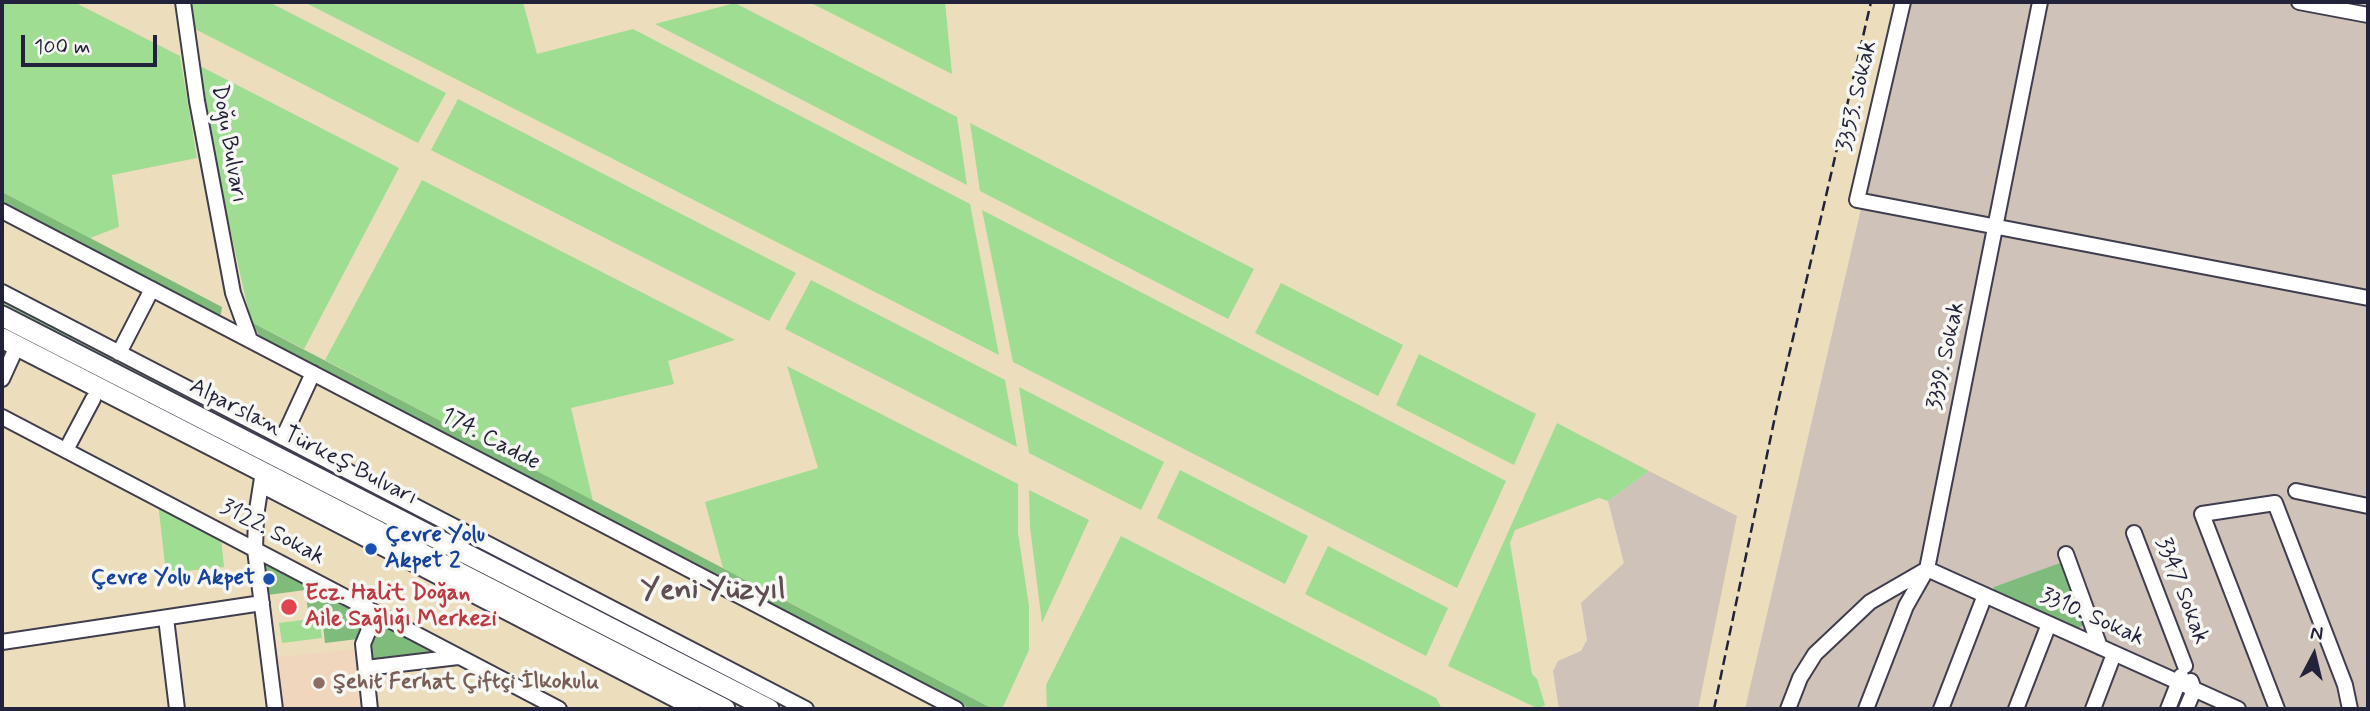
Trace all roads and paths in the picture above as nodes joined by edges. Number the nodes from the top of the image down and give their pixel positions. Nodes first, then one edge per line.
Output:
1 (183, 2) edge
2 (1903, 2) edge
3 (2040, 2) edge
4 (2299, 2) edge
5 (2368, 15) edge
6 (2, 211) edge
7 (1997, 227) junction
8 (152, 289) junction
9 (2, 292) edge
10 (233, 293) junction
11 (2368, 298) edge
12 (2, 316) edge
13 (229, 329) junction
14 (250, 341) junction
15 (10, 342) edge
16 (119, 353) junction
17 (313, 373) junction
18 (2, 379) edge
19 (93, 399) dead end
20 (2, 417) edge
21 (283, 438) junction
22 (66, 450) junction
23 (262, 479) junction
24 (2296, 491) dead end
25 (2368, 506) edge
26 (2134, 533) dead end
27 (256, 550) junction
28 (2066, 554) dead end
29 (1927, 569) junction
30 (1985, 595) junction
31 (262, 603) junction
32 (376, 613) junction
33 (166, 618) junction
34 (2049, 625) junction
35 (2, 642) edge
36 (2101, 648) junction
37 (2115, 654) junction
38 (459, 657) junction
39 (2185, 666) junction
40 (366, 667) junction
41 (2178, 682) junction
42 (2194, 690) junction
43 (177, 709) edge
44 (275, 709) edge
45 (370, 709) edge
46 (559, 709) edge
47 (693, 709) edge
48 (725, 709) edge
49 (769, 709) edge
50 (806, 709) edge
51 (956, 709) edge
52 (1788, 709) edge
53 (1866, 709) edge
54 (1941, 709) edge
55 (2016, 709) edge
56 (2093, 709) edge
57 (2168, 709) edge
58 (2186, 709) edge
59 (2238, 709) edge
60 (2277, 709) edge
61 (2350, 709) edge

1 - 10 street, Doğu Bulvarı
2 - 7 street, 3353. Sokak
3 - 7 street, 3339. Sokak
4 - 5 street
6 - 8 street, 174. Cadde
7 - 11 street
7 - 29 street, 3339. Sokak
8 - 13 street, 174. Cadde
8 - 16 street
9 - 16 street
10 - 13 street, Doğu Bulvarı
10 - 14 street, Doğu Bulvarı
12 - 49 highway, Alparslan Türkeş Bulvarı
13 - 14 street, 174. Cadde
14 - 17 street, 174. Cadde
15 - 18 street
15 - 23 highway, Alparslan Türkeş Bulvarı
16 - 21 street
17 - 21 street
17 - 51 street, 174. Cadde
19 - 22 street
20 - 22 street, 3122. Sokak
21 - 50 street
22 - 27 street, 3122. Sokak
23 - 27 street
23 - 47 street
23 - 48 highway, Alparslan Türkeş Bulvarı
24 - 25 street
26 - 39 street, 3347 Sokak
27 - 31 street
27 - 32 street, 3122. Sokak
28 - 36 street
29 - 30 street, 3310. Sokak
29 - 52 street
29 - 53 street, 3339. Sokak
30 - 34 street, 3310. Sokak
30 - 54 street
31 - 33 street
31 - 44 street
32 - 38 street, 3122. Sokak
32 - 40 street
33 - 35 street
33 - 43 street
34 - 36 street, 3310. Sokak
34 - 55 street
36 - 37 street, 3310. Sokak
37 - 41 street, 3310. Sokak
37 - 56 street
38 - 40 street
38 - 46 street, 3122. Sokak
39 - 41 street
39 - 42 street, 3347 Sokak
40 - 45 street
41 - 42 street, 3310. Sokak
41 - 57 street
42 - 58 street
42 - 59 street, 3310. Sokak
60 - 61 street

